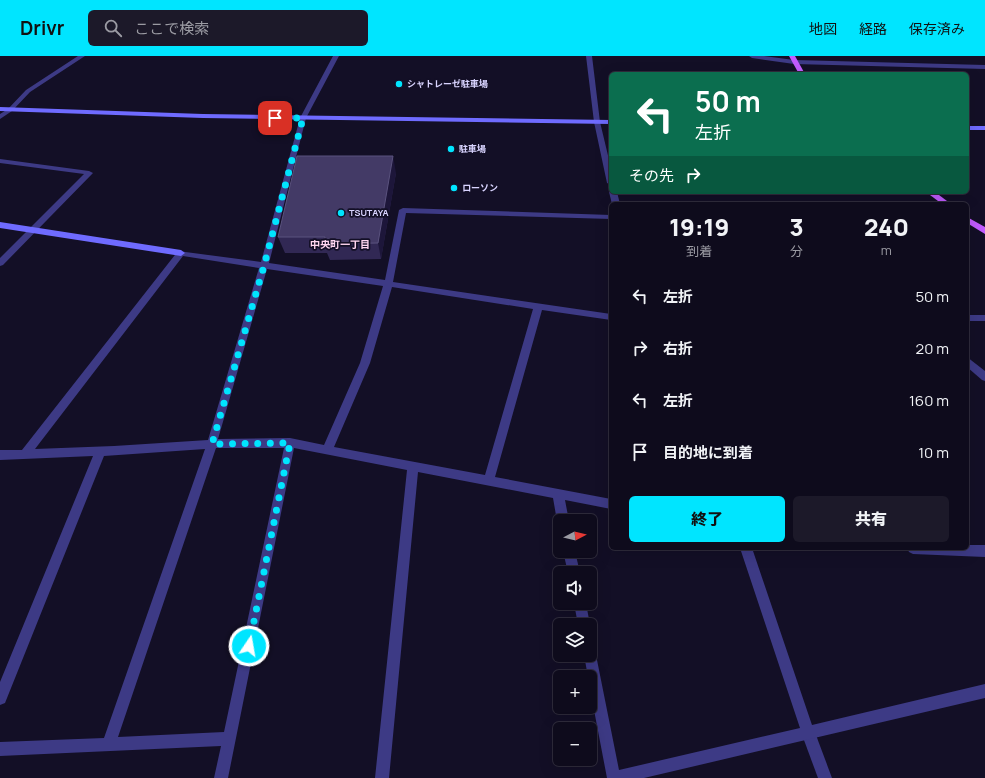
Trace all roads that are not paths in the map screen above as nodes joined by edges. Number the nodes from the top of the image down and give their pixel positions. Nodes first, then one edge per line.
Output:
1 (82, 56) edge
2 (336, 56) edge
3 (589, 56) edge
4 (752, 56) edge
5 (793, 59) edge
6 (985, 67) edge
7 (801, 72) edge
8 (0, 109) edge
9 (10, 110) junction
10 (0, 117) edge
11 (303, 118) junction
12 (597, 122) junction
13 (609, 122) edge
14 (969, 128) edge
15 (985, 128) edge
16 (0, 161) edge
17 (609, 175) edge
18 (933, 194) edge
19 (944, 202) edge
20 (609, 217) edge
21 (969, 220) edge
22 (0, 225) edge
23 (34, 230) junction
24 (985, 232) edge
25 (181, 253) junction
26 (0, 263) edge
27 (264, 266) junction
28 (388, 285) junction
29 (538, 307) junction
30 (609, 317) edge
31 (969, 318) edge
32 (985, 318) edge
33 (969, 363) edge
34 (985, 377) edge
35 (290, 443) junction
36 (212, 444) junction
37 (327, 450) junction
38 (100, 452) junction
39 (25, 454) junction
40 (0, 455) edge
41 (413, 467) junction
42 (489, 481) junction
43 (558, 494) junction
44 (609, 504) edge
45 (562, 514) edge
46 (747, 550) edge
47 (969, 550) edge
48 (985, 551) edge
49 (591, 662) edge
50 (985, 691) edge
51 (0, 698) edge
52 (808, 732) junction
53 (229, 739) junction
54 (109, 744) junction
55 (0, 749) edge
56 (221, 778) edge
57 (382, 778) edge
58 (614, 778) edge
59 (825, 778) edge

1 - 9 street
2 - 11 street
3 - 12 street
4 - 5 street
5 - 6 street
5 - 7 main road
8 - 9 street
9 - 10 street
9 - 11 street
11 - 12 street
11 - 27 street
12 - 13 street
12 - 17 street
14 - 15 street
16 - 23 street
18 - 19 main road
20 - 28 street
21 - 24 main road
22 - 23 street
23 - 25 street
23 - 26 street
25 - 27 street
25 - 39 street
27 - 28 street
27 - 36 street
28 - 29 street
28 - 37 street
29 - 30 street
29 - 42 street
31 - 32 street
33 - 34 street
35 - 36 street
35 - 37 street
35 - 53 street
36 - 38 street
36 - 54 street
37 - 41 street
38 - 39 street
38 - 51 street
39 - 40 street
41 - 42 street
41 - 57 street
42 - 43 street
43 - 44 street
43 - 45 street
46 - 52 street
47 - 48 street
49 - 58 street
50 - 52 street
52 - 58 street
52 - 59 street
53 - 54 street
53 - 56 street
54 - 55 street

